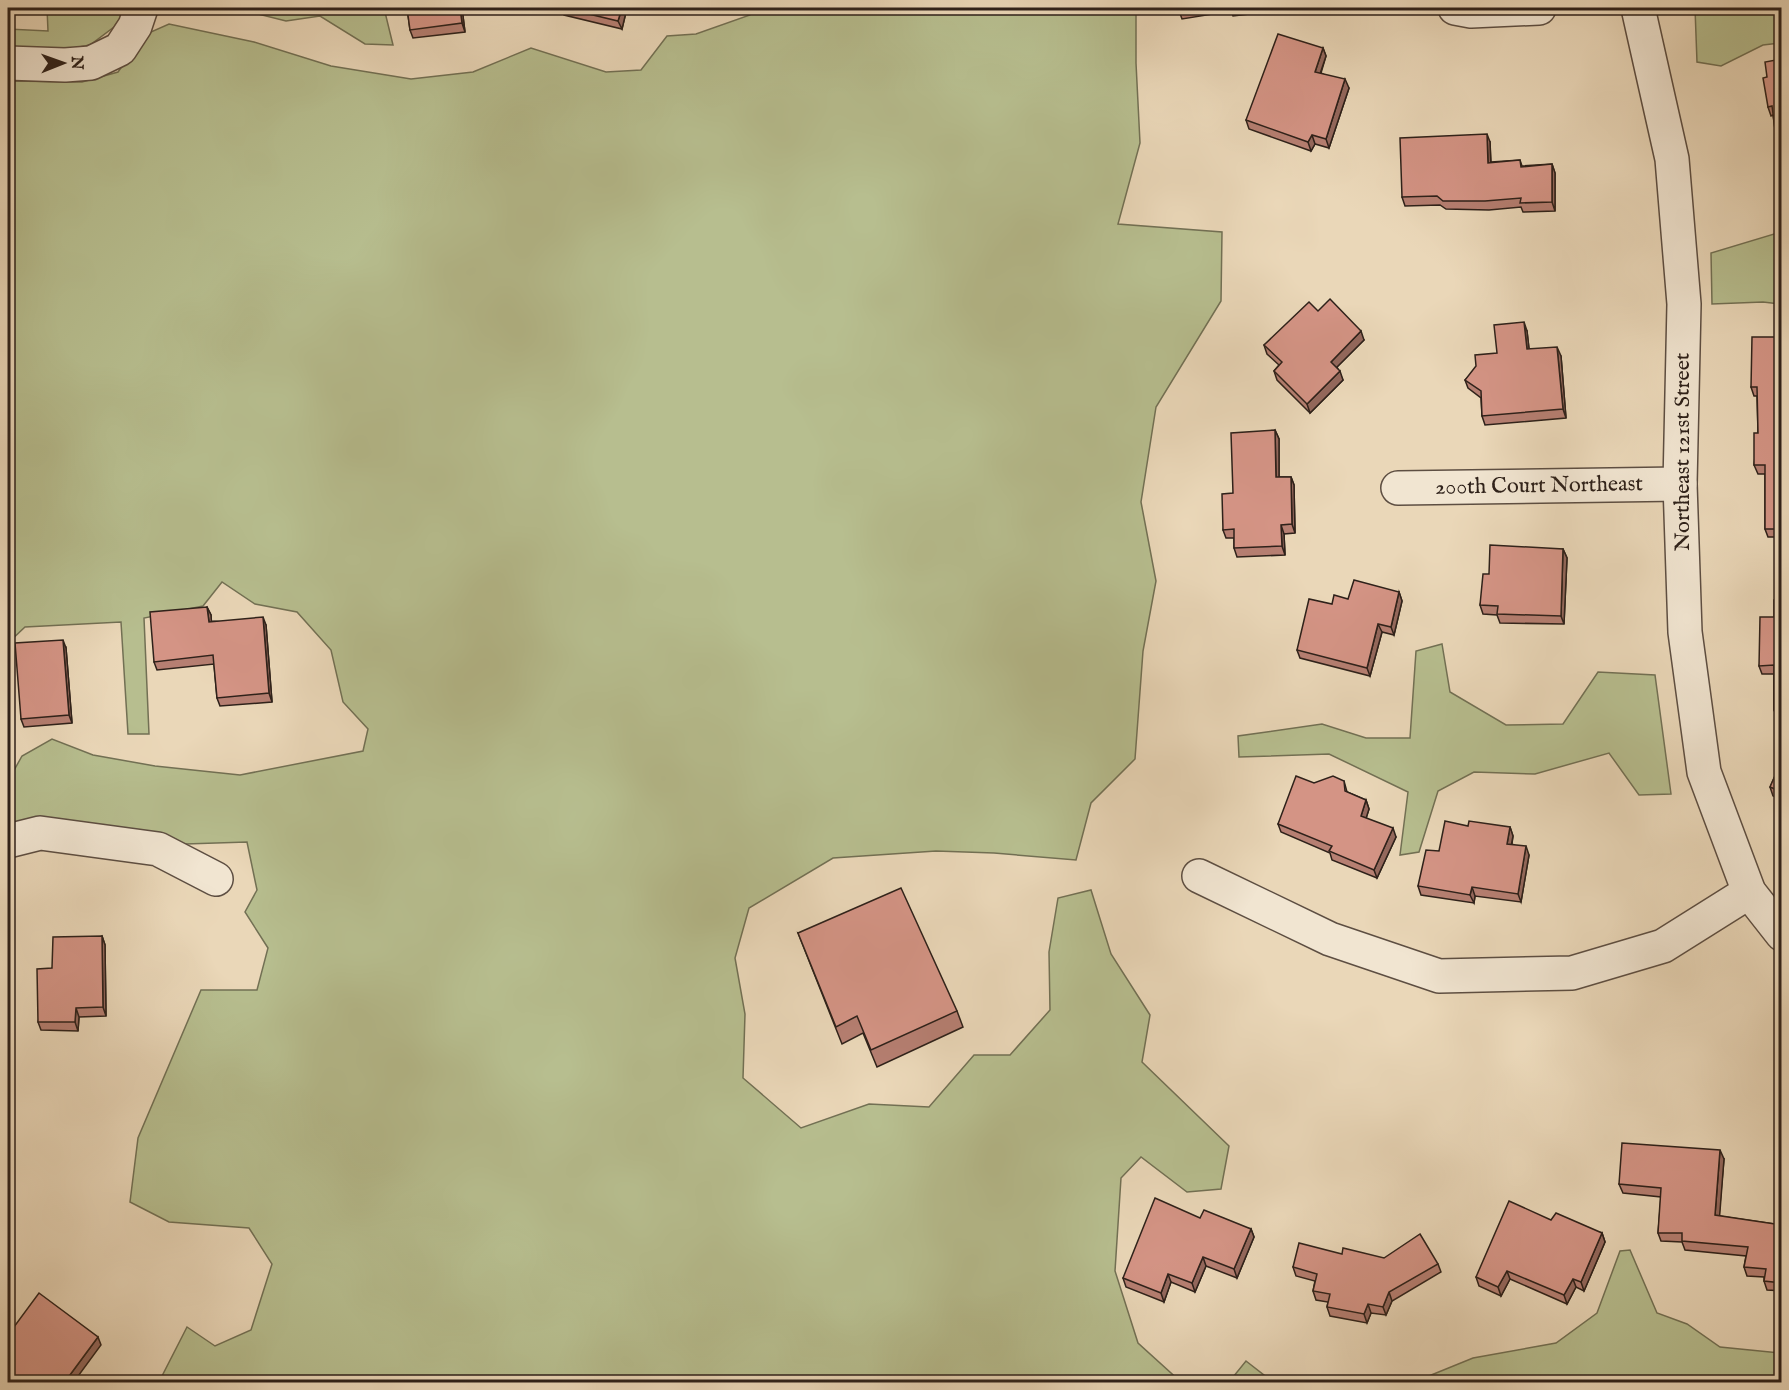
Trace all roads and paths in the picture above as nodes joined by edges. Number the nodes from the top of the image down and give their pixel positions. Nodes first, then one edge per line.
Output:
1 (141, 8) edge
2 (1455, 8) edge
3 (1539, 8) edge
4 (1638, 8) edge
5 (8, 63) edge
6 (1680, 484) junction
7 (1398, 488) dead end
8 (8, 841) edge
9 (1199, 876) dead end
10 (216, 879) dead end
11 (1749, 892) junction
12 (1782, 934) edge

1 - 5 street
2 - 3 street
4 - 6 street, Northeast 121st Street
6 - 7 street, 200th Court Northeast
6 - 11 street, Northeast 121st Street
8 - 10 street
9 - 11 street
11 - 12 street, Northeast 121st Street

